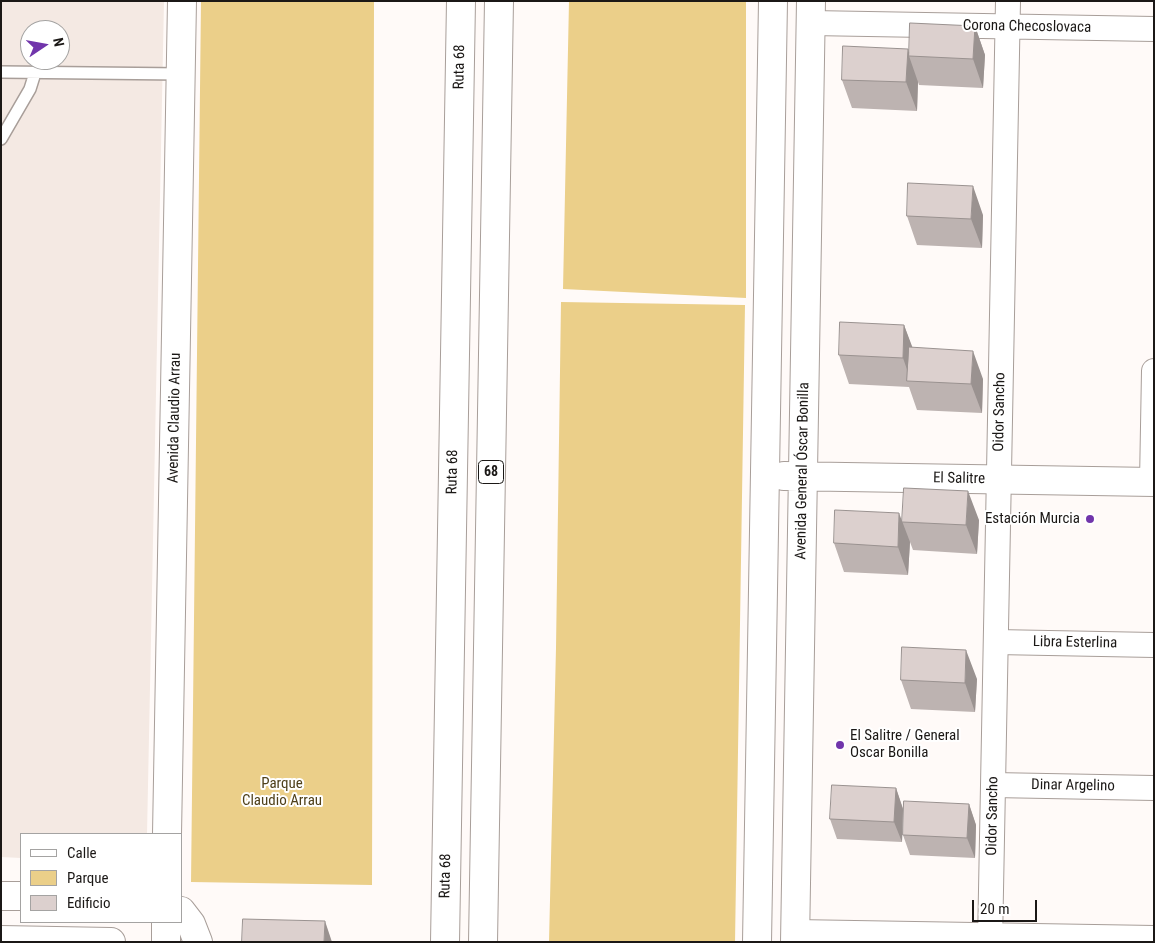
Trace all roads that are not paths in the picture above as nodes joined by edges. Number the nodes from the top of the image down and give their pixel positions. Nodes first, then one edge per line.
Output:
1 (182, 1) edge
2 (461, 1) edge
3 (499, 1) edge
4 (773, 1) edge
5 (1008, 1) edge
6 (811, 12) edge
7 (1007, 26) junction
8 (1154, 29) edge
9 (1, 72) edge
10 (35, 73) junction
11 (181, 74) junction
12 (1, 139) edge
13 (1154, 371) edge
14 (765, 476) junction
15 (803, 476) junction
16 (999, 480) junction
17 (1153, 482) edge
18 (996, 642) junction
19 (1154, 644) edge
20 (993, 785) junction
21 (1154, 788) edge
22 (167, 833) edge
23 (1, 896) edge
24 (20, 896) edge
25 (182, 912) edge
26 (166, 923) edge
27 (795, 937) edge
28 (990, 939) edge
29 (1, 940) edge
30 (1147, 940) edge
31 (191, 941) edge
32 (111, 942) edge
33 (166, 942) edge
34 (445, 942) edge
35 (483, 942) edge
36 (757, 942) edge

1 - 11 main road, Avenida Claudio Arrau
2 - 34 main road, Ruta 68
3 - 35 main road, 68
4 - 14 main road
5 - 7 street, Oidor Sancho
6 - 7 street, Corona Checoslovaca
6 - 15 main road, Avenida General Óscar Bonilla
7 - 8 street, Corona Checoslovaca
7 - 16 street, Oidor Sancho
9 - 10 lane
10 - 11 lane
10 - 12 lane
11 - 22 main road, Avenida Claudio Arrau
13 - 17 street
14 - 15 main road, El Salitre
14 - 36 main road
15 - 16 main road, El Salitre
15 - 27 main road, Avenida General Óscar Bonilla
16 - 17 main road, El Salitre
16 - 18 street, Oidor Sancho
18 - 19 street, Libra Esterlina
18 - 20 street, Oidor Sancho
20 - 21 street, Dinar Argelino
20 - 28 street, Oidor Sancho
23 - 24 main road
25 - 31 main road
26 - 33 main road
27 - 28 street
28 - 30 street
29 - 32 main road

